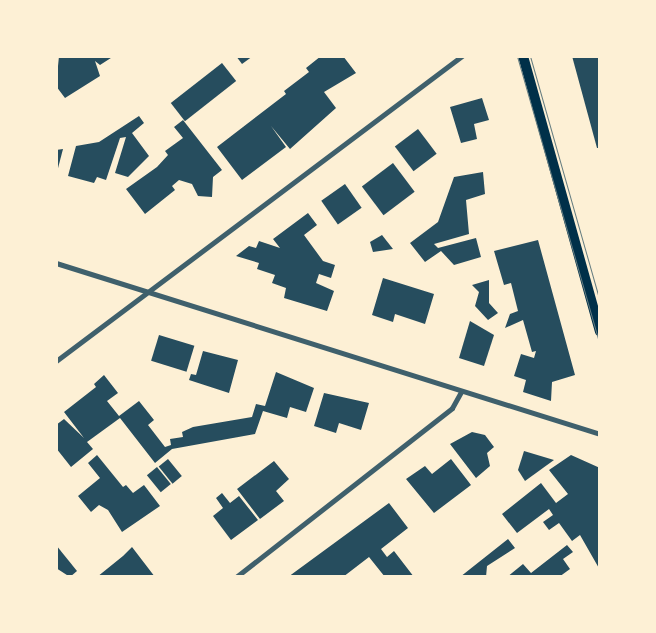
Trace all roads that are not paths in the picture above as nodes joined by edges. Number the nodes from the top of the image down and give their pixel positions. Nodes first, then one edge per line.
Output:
1 (462, 56) edge
2 (523, 56) edge
3 (56, 263) edge
4 (147, 292) junction
5 (600, 331) edge
6 (56, 362) edge
7 (461, 392) junction
8 (600, 434) edge
9 (236, 577) edge

1 - 4 street
2 - 5 main road
3 - 4 street
4 - 6 street
4 - 7 street
7 - 8 street
7 - 9 street

